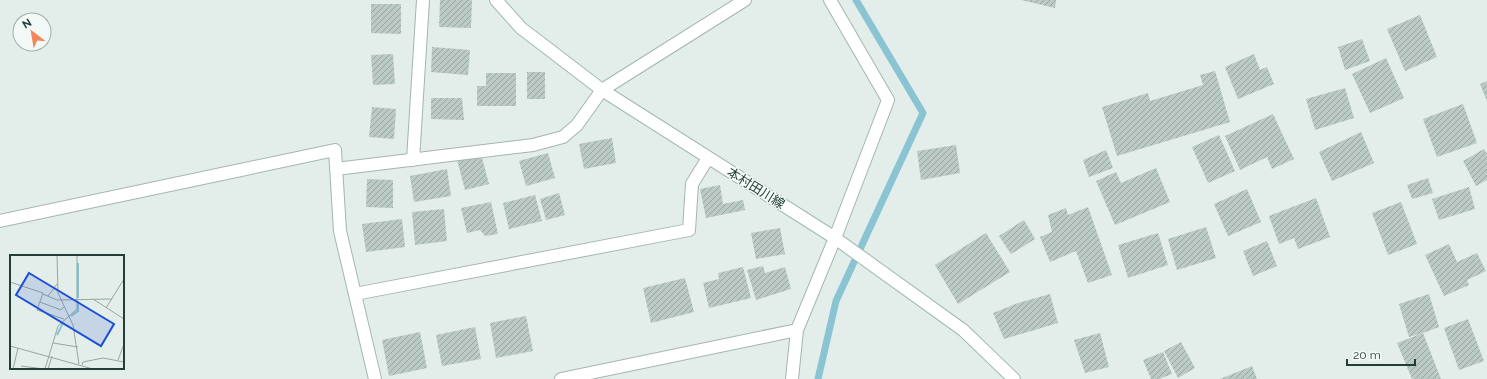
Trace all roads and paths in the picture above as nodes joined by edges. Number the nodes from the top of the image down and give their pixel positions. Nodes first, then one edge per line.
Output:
1 (423, 0) edge
2 (496, 0) edge
3 (745, 0) edge
4 (830, 0) edge
5 (602, 90) junction
6 (708, 158) junction
7 (413, 160) junction
8 (336, 169) junction
9 (0, 221) edge
10 (835, 238) junction
11 (355, 294) junction
12 (797, 330) junction
13 (375, 379) edge
14 (561, 379) edge
15 (792, 379) edge
16 (1014, 379) edge

1 - 7 street
2 - 5 street, 本村田川線
3 - 5 street
4 - 10 street
5 - 6 street, 本村田川線
5 - 7 street
6 - 10 street, 本村田川線
6 - 11 street
7 - 8 street
8 - 9 street
8 - 11 street
10 - 12 street
10 - 16 street, 本村田川線
11 - 13 street
12 - 14 street
12 - 15 street

